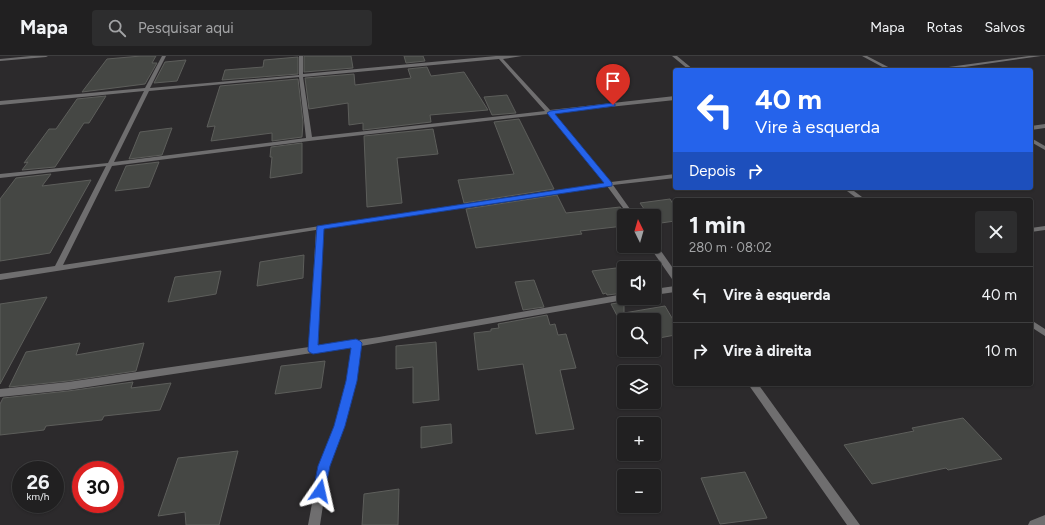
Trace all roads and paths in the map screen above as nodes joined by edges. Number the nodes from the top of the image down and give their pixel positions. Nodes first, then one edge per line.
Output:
1 (46, 56) edge
2 (164, 56) edge
3 (300, 56) edge
4 (520, 56) edge
5 (674, 56) edge
6 (864, 56) edge
7 (1039, 56) edge
8 (499, 57) edge
9 (0, 60) edge
10 (689, 68) edge
11 (888, 68) edge
12 (949, 68) edge
13 (301, 76) junction
14 (149, 89) junction
15 (673, 98) edge
16 (0, 103) edge
17 (550, 113) junction
18 (1045, 126) edge
19 (1033, 128) edge
20 (309, 138) junction
21 (1033, 141) edge
22 (1045, 148) edge
23 (111, 164) junction
24 (0, 176) edge
25 (673, 176) edge
26 (609, 184) junction
27 (849, 190) edge
28 (860, 198) edge
29 (627, 209) edge
30 (320, 228) junction
31 (1045, 228) edge
32 (1033, 230) edge
33 (658, 253) edge
34 (58, 268) junction
35 (673, 274) edge
36 (0, 276) edge
37 (673, 289) edge
38 (661, 291) edge
39 (617, 298) edge
40 (1033, 324) edge
41 (1045, 333) edge
42 (356, 343) junction
43 (313, 350) junction
44 (754, 386) edge
45 (0, 393) edge
46 (1045, 521) edge
47 (314, 525) edge
48 (854, 525) edge
49 (1034, 525) edge

1 - 9 street
2 - 14 street
3 - 13 street
4 - 8 street
5 - 10 street
6 - 11 street
7 - 12 street
8 - 13 street
8 - 17 street
13 - 14 street
13 - 20 street
14 - 16 street
14 - 23 street
15 - 17 street
17 - 20 street
17 - 26 street
18 - 19 street
20 - 23 street
21 - 22 street
23 - 24 street
23 - 34 street
25 - 26 street
26 - 29 street
26 - 30 street
27 - 28 street
30 - 34 street
30 - 43 street
31 - 32 street
33 - 35 street
34 - 36 street
37 - 38 street
39 - 42 street
40 - 41 street
42 - 43 street
42 - 47 street
43 - 45 street
44 - 48 street
46 - 49 street

